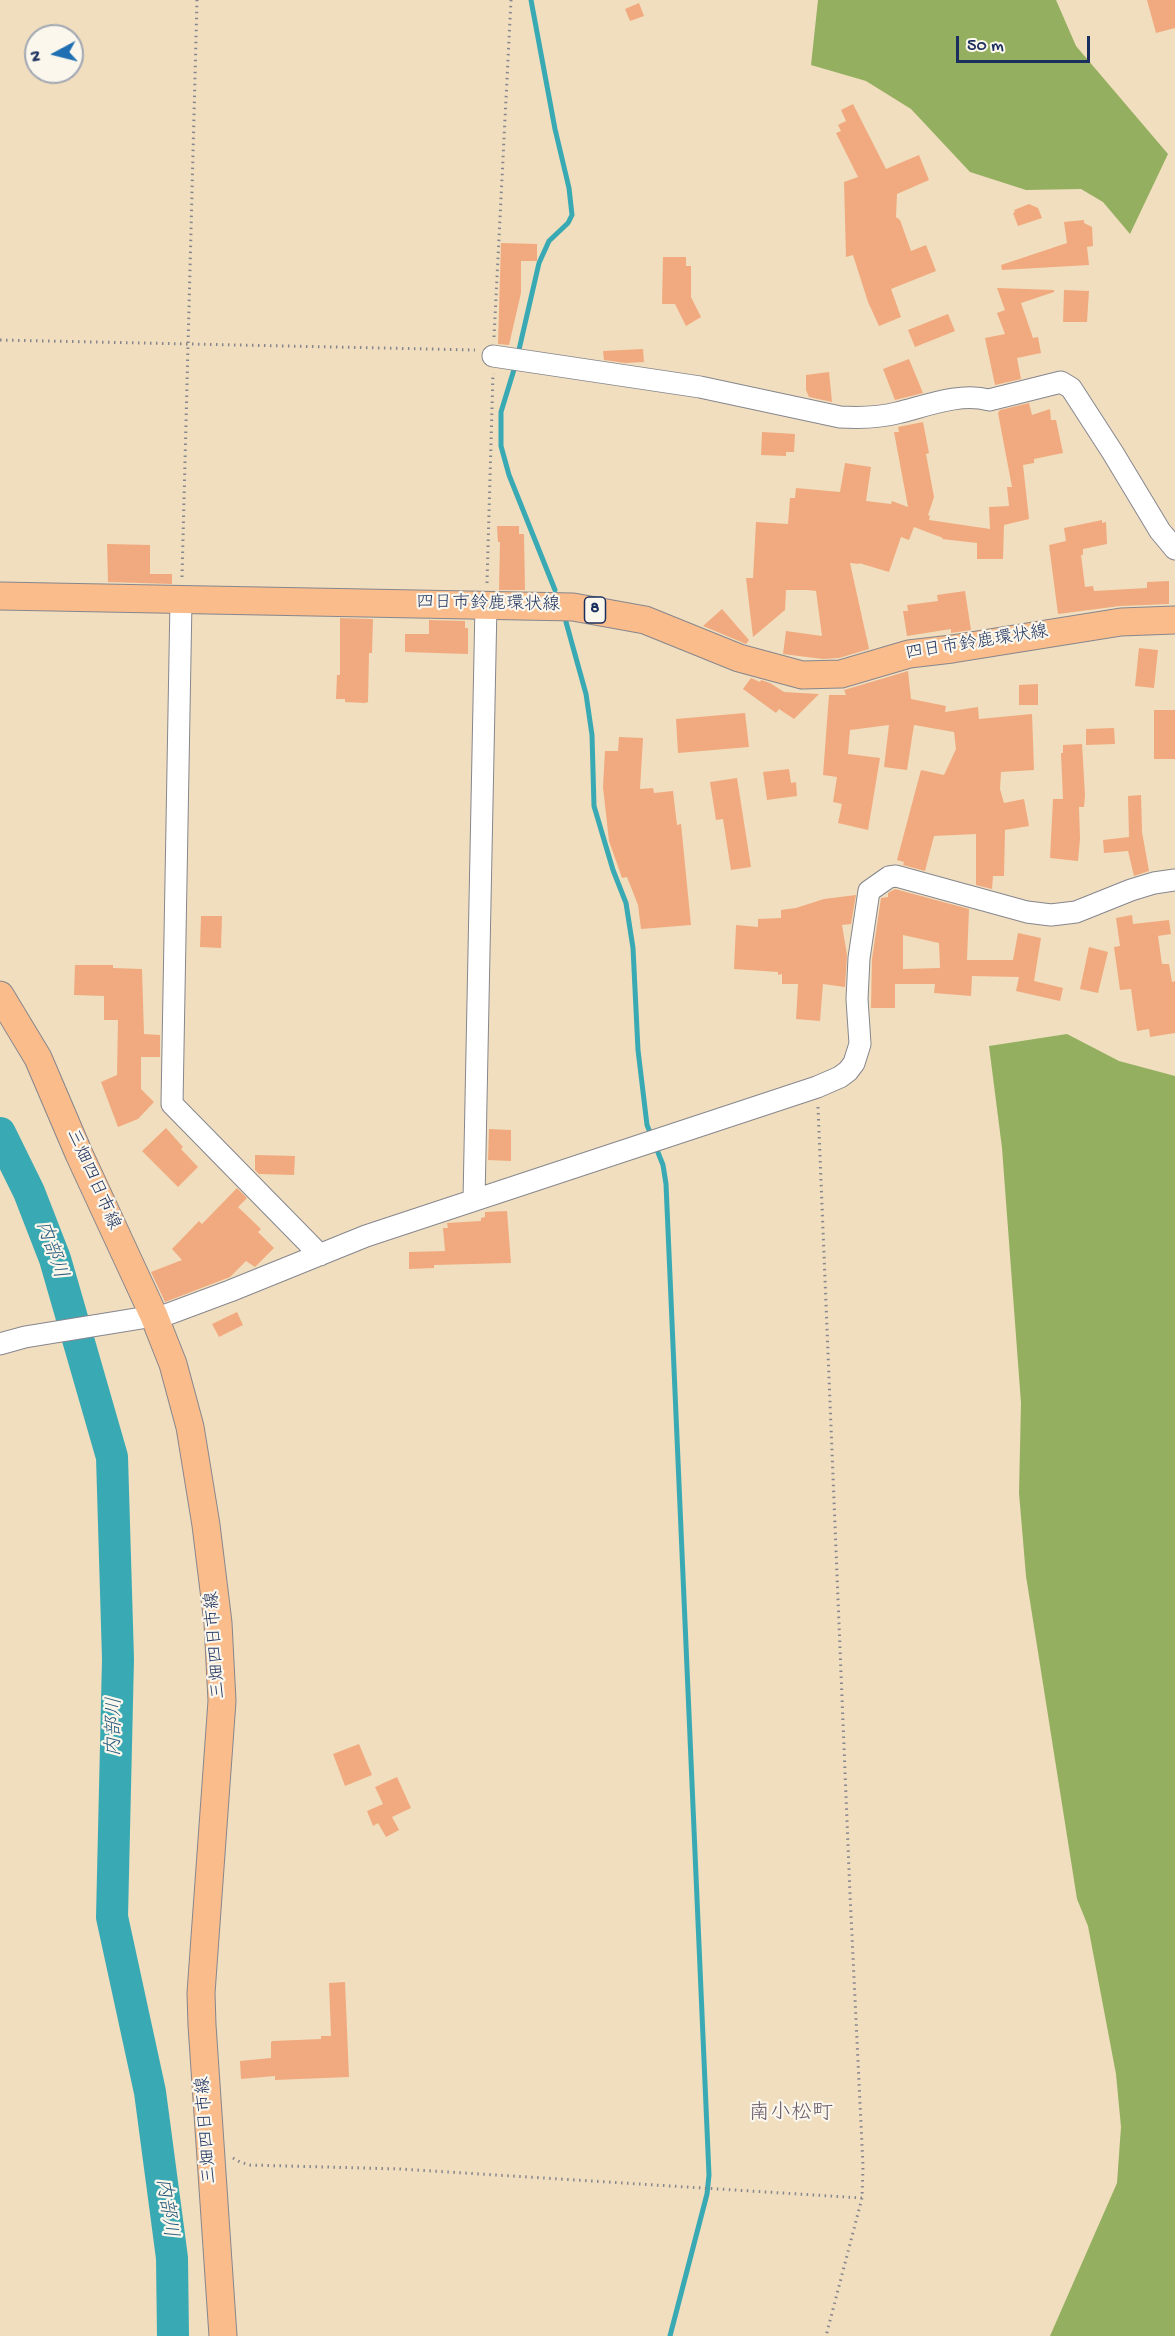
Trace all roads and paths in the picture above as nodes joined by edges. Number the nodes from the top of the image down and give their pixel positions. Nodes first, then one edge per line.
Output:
1 (197, 0) edge
2 (511, 0) edge
3 (0, 340) edge
4 (188, 344) junction
5 (505, 356) junction
6 (1175, 549) edge
7 (0, 596) edge
8 (181, 600) junction
9 (486, 604) junction
10 (1175, 620) edge
11 (1175, 880) edge
12 (0, 995) edge
13 (817, 1087) junction
14 (474, 1200) junction
15 (320, 1254) junction
16 (154, 1317) junction
17 (8, 1338) edge
18 (230, 2153) dead end
19 (862, 2198) junction
20 (223, 2336) edge
21 (826, 2336) edge

1 - 4 path
2 - 5 path
3 - 4 path
4 - 5 path
4 - 8 path
5 - 6 street
5 - 9 path
7 - 8 main road, 四日市鈴鹿環状線 / 8
8 - 9 main road, 四日市鈴鹿環状線 / 8
8 - 15 street
9 - 10 main road, 四日市鈴鹿環状線 / 8
9 - 14 street
11 - 13 street
12 - 16 main road, 三畑四日市線
13 - 14 street
13 - 19 path
14 - 15 street
15 - 16 street
16 - 17 street
16 - 20 main road, 三畑四日市線
18 - 19 path
19 - 21 path

